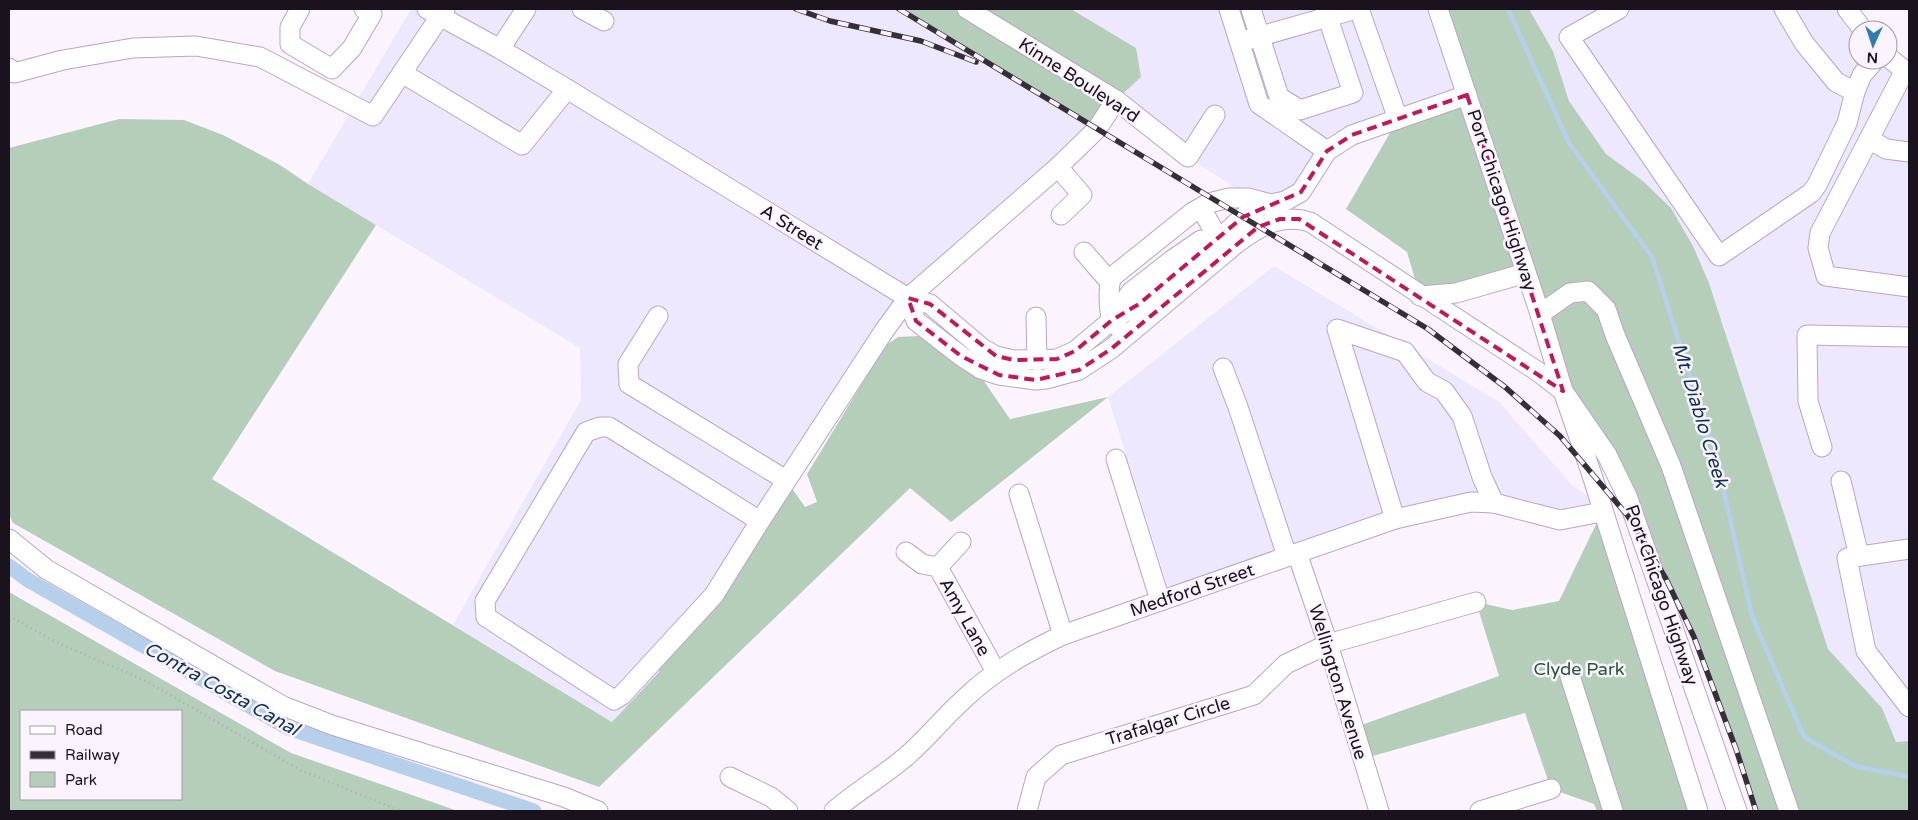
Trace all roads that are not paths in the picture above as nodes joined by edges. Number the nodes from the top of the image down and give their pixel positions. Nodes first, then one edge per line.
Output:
1 (300, 9) edge
2 (364, 9) edge
3 (526, 9) edge
4 (582, 9) edge
5 (967, 9) edge
6 (1229, 9) edge
7 (1251, 9) edge
8 (1358, 9) edge
9 (1438, 9) edge
10 (1619, 9) edge
11 (1784, 9) edge
12 (1847, 9) edge
13 (438, 11) edge
14 (1327, 13) edge
15 (604, 20) dead end
16 (1855, 20) edge
17 (1259, 37) junction
18 (1239, 43) junction
19 (500, 49) junction
20 (9, 68) edge
21 (1866, 70) edge
22 (1907, 72) edge
23 (402, 73) junction
24 (567, 89) junction
25 (1855, 92) junction
26 (1467, 95) junction
27 (1116, 100) junction
28 (1215, 115) dead end
29 (1398, 119) junction
30 (1869, 140) junction
31 (1327, 151) junction
32 (1909, 152) edge
33 (1058, 167) junction
34 (1271, 204) junction
35 (1201, 208) junction
36 (1061, 215) dead end
37 (1226, 235) junction
38 (1084, 252) dead end
39 (1526, 273) junction
40 (1110, 282) junction
41 (1909, 287) edge
42 (1420, 296) junction
43 (908, 298) junction
44 (1540, 314) junction
45 (658, 316) dead end
46 (1036, 317) dead end
47 (1112, 320) junction
48 (1126, 336) junction
49 (1909, 337) edge
50 (1037, 361) junction
51 (1223, 368) dead end
52 (1563, 391) junction
53 (1822, 448) dead end
54 (1116, 459) dead end
55 (786, 480) junction
56 (1841, 481) dead end
57 (1019, 494) dead end
58 (1494, 503) junction
59 (1602, 512) junction
60 (1396, 520) junction
61 (760, 521) junction
62 (9, 539) edge
63 (961, 542) dead end
64 (1909, 549) edge
65 (906, 552) dead end
66 (1292, 554) junction
67 (1859, 556) junction
68 (938, 567) junction
69 (1160, 600) junction
70 (1476, 602) dead end
71 (1063, 635) junction
72 (1328, 644) junction
73 (996, 672) junction
74 (1570, 676) dead end
75 (1909, 707) edge
76 (730, 777) dead end
77 (1551, 789) dead end
78 (598, 811) edge
79 (788, 811) edge
80 (834, 811) edge
81 (1027, 811) edge
82 (1379, 811) edge
83 (1480, 811) edge
84 (1613, 811) edge
85 (1698, 811) edge
86 (1737, 811) edge
87 (1790, 811) edge

1 - 2 street
3 - 19 street
4 - 15 street
5 - 27 street, Kinne Boulevard
6 - 18 street
7 - 17 street
8 - 14 street
8 - 29 street
9 - 26 street, Port Chicago Highway
10 - 25 street
11 - 25 street
12 - 16 street
13 - 19 street, A Street
13 - 23 street
14 - 17 street
14 - 17 street
17 - 18 street
18 - 31 street
19 - 24 street, A Street
20 - 23 street
21 - 25 street
22 - 30 street
23 - 24 street
24 - 43 street, A Street
26 - 29 street
26 - 39 street, Port Chicago Highway
27 - 28 street, Kinne Boulevard
27 - 33 street
29 - 31 street
30 - 32 street
30 - 41 street
31 - 34 street
33 - 36 street
33 - 43 street
34 - 35 street
34 - 37 street
35 - 37 street
35 - 40 street
37 - 42 street
37 - 47 street, A Street
37 - 48 street
38 - 40 street
39 - 42 street
39 - 44 street, Port Chicago Highway
40 - 47 street
42 - 52 street
43 - 48 street
43 - 50 street, A Street
43 - 55 street
44 - 52 street, Port Chicago Highway
44 - 87 street
45 - 55 street
46 - 50 street
47 - 48 street
47 - 50 street, A Street
49 - 53 street
51 - 66 street, Wellington Avenue
52 - 59 street, Port Chicago Highway
52 - 86 street, Port Chicago Highway
54 - 69 street
55 - 61 street
56 - 67 street
57 - 71 street
58 - 59 street, Medford Street
58 - 60 street, Medford Street
58 - 60 street
59 - 85 street, Port Chicago Highway
60 - 66 street, Medford Street
61 - 61 street
62 - 78 street
63 - 68 street
64 - 67 street
65 - 68 street, Amy Lane
66 - 69 street, Medford Street
66 - 72 street, Wellington Avenue
67 - 75 street
68 - 73 street, Amy Lane
69 - 71 street, Medford Street
70 - 72 street, Trafalgar Circle
71 - 73 street, Medford Street
72 - 81 street, Trafalgar Circle
72 - 82 street, Wellington Avenue
73 - 80 street, Medford Street
74 - 84 street
76 - 79 street
77 - 83 street

